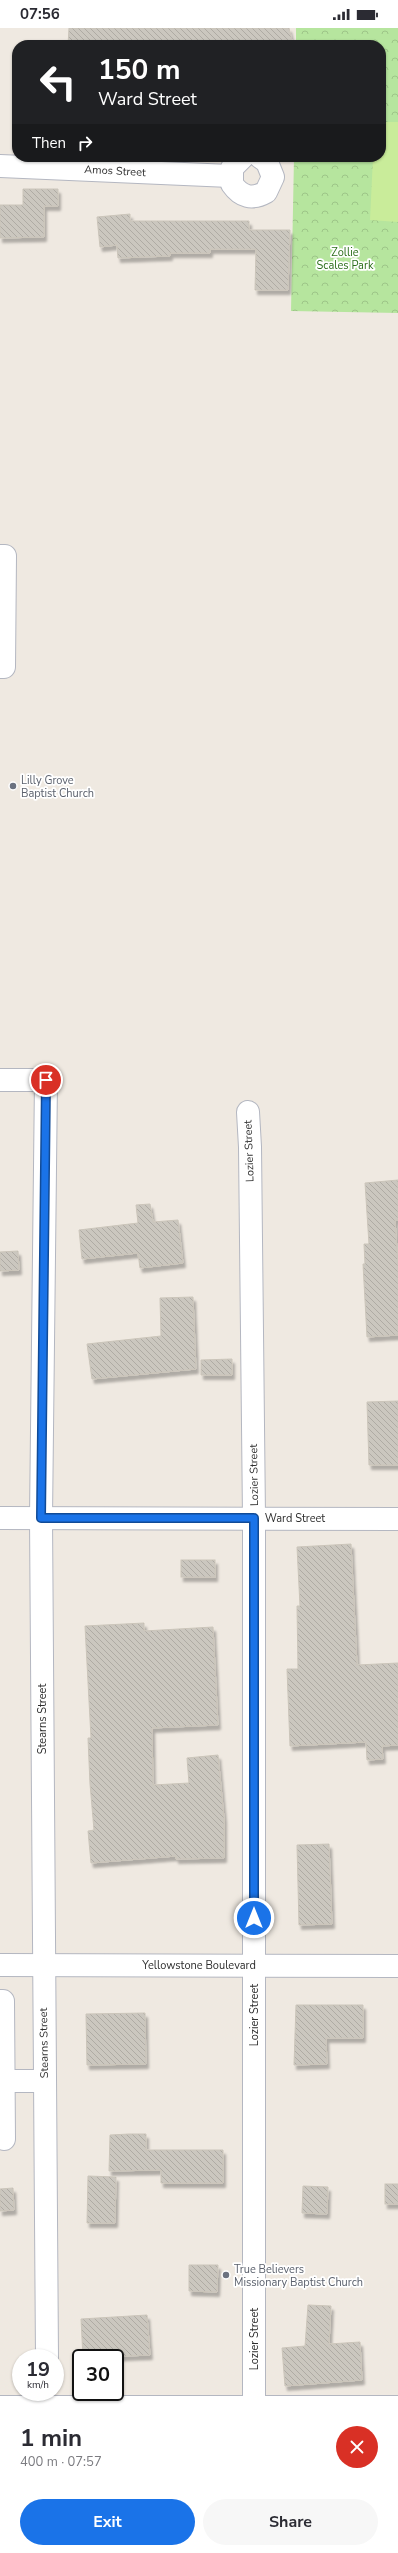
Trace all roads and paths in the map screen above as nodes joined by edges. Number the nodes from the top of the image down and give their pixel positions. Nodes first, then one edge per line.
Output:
1 (238, 162) edge
2 (267, 162) edge
3 (0, 166) edge
4 (230, 176) junction
5 (0, 556) edge
6 (2, 614) edge
7 (0, 667) edge
8 (0, 1080) edge
9 (248, 1112) dead end
10 (0, 1518) edge
11 (41, 1518) junction
12 (254, 1518) junction
13 (398, 1518) edge
14 (0, 1965) edge
15 (44, 1965) junction
16 (254, 1965) junction
17 (398, 1966) edge
18 (0, 2001) edge
19 (2, 2081) edge
20 (45, 2081) junction
21 (4, 2139) dead end
22 (47, 2349) edge
23 (47, 2404) edge
24 (0, 2407) edge
25 (398, 2407) edge
26 (254, 2410) edge

1 - 4 street
2 - 4 street
3 - 4 street, Amos Street
5 - 6 street
6 - 7 street
8 - 11 street, Stearns Street
9 - 12 street, Lozier Street
10 - 11 street, Ward Street
11 - 12 street, Ward Street
11 - 15 street, Stearns Street
12 - 13 street, Ward Street
12 - 16 street, Lozier Street
14 - 15 street, Yellowstone Boulevard
15 - 16 street, Yellowstone Boulevard
15 - 20 street, Stearns Street
16 - 17 street, Yellowstone Boulevard
16 - 26 street, Lozier Street
18 - 19 street
19 - 20 street
19 - 21 street
20 - 22 street, Stearns Street
23 - 24 street
23 - 26 street
25 - 26 street

